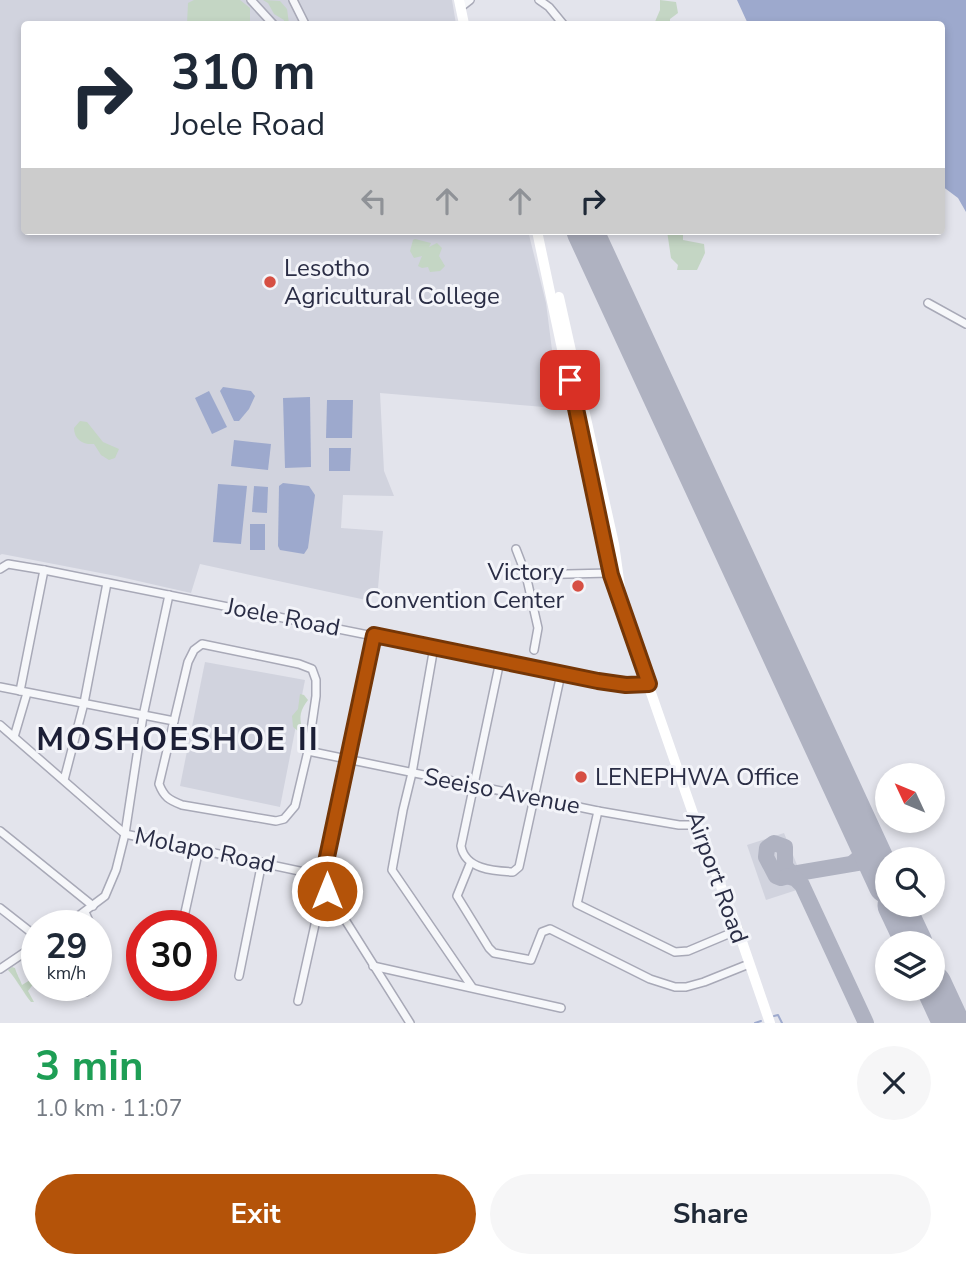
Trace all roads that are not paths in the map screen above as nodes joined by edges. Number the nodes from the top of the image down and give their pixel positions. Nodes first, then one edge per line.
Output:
1 (251, 0) edge
2 (293, 0) edge
3 (470, 0) edge
4 (539, 0) edge
5 (460, 4) edge
6 (270, 21) edge
7 (304, 21) edge
8 (561, 21) edge
9 (541, 235) edge
10 (541, 235) edge
11 (928, 303) dead end
12 (966, 324) edge
13 (516, 549) dead end
14 (0, 569) edge
15 (44, 570) junction
16 (610, 573) junction
17 (526, 576) junction
18 (107, 583) junction
19 (169, 595) junction
20 (625, 612) junction
21 (374, 635) junction
22 (434, 647) junction
23 (534, 650) dead end
24 (500, 661) junction
25 (561, 674) junction
26 (649, 684) junction
27 (0, 687) edge
28 (23, 692) junction
29 (84, 703) junction
30 (143, 716) junction
31 (174, 721) junction
32 (0, 725) edge
33 (14, 737) junction
34 (308, 751) junction
35 (347, 758) junction
36 (412, 773) junction
37 (64, 780) junction
38 (473, 785) junction
39 (536, 797) junction
40 (598, 811) junction
41 (697, 825) junction
42 (0, 831) edge
43 (125, 834) junction
44 (199, 849) junction
45 (262, 862) junction
46 (470, 864) junction
47 (323, 876) junction
48 (326, 887) junction
49 (93, 906) junction
50 (0, 908) edge
51 (88, 910) edge
52 (186, 910) edge
53 (21, 924) edge
54 (738, 930) junction
55 (21, 955) edge
56 (750, 964) junction
57 (373, 965) junction
58 (0, 969) edge
59 (239, 976) dead end
60 (472, 987) junction
61 (298, 1001) dead end
62 (561, 1008) dead end
63 (410, 1023) edge
64 (770, 1023) edge

1 - 6 street
2 - 7 street
3 - 5 street
4 - 8 street
9 - 16 main road, Airport Road
10 - 20 main road, Airport Road
11 - 12 street
13 - 17 street
14 - 15 street, Joele Road
15 - 18 street, Joele Road
15 - 28 street
16 - 17 street
16 - 20 main road, Airport Road
17 - 23 street
18 - 19 street, Joele Road
18 - 29 street
19 - 21 street, Joele Road
19 - 30 street
20 - 26 main road, Airport Road
21 - 22 street, Joele Road
21 - 35 street
22 - 24 street, Joele Road
22 - 36 street
24 - 25 street, Joele Road
24 - 38 street
25 - 26 street, Joele Road
25 - 39 street
26 - 41 main road, Airport Road
27 - 28 street
28 - 29 street
28 - 33 street
29 - 30 street
29 - 37 street
30 - 31 street
30 - 43 street
31 - 34 street
31 - 34 street
32 - 33 street, Molapo Road
33 - 37 street, Molapo Road
34 - 35 street, Seeiso Avenue
35 - 36 street, Seeiso Avenue
35 - 47 street
36 - 38 street, Seeiso Avenue
36 - 60 street
37 - 43 street, Molapo Road
38 - 39 street, Seeiso Avenue
38 - 46 street
39 - 40 street, Seeiso Avenue
39 - 46 street
40 - 41 street, Seeiso Avenue
40 - 54 street
41 - 54 main road, Airport Road
42 - 49 street
43 - 44 street, Molapo Road
43 - 49 street
44 - 45 street, Molapo Road
44 - 52 street
45 - 47 street, Molapo Road
45 - 59 street
46 - 56 street
47 - 48 street
48 - 57 street
48 - 61 street
49 - 51 street
50 - 53 street
54 - 56 main road, Airport Road
55 - 58 street
56 - 64 main road, Airport Road
57 - 60 street
57 - 63 street
60 - 62 street

